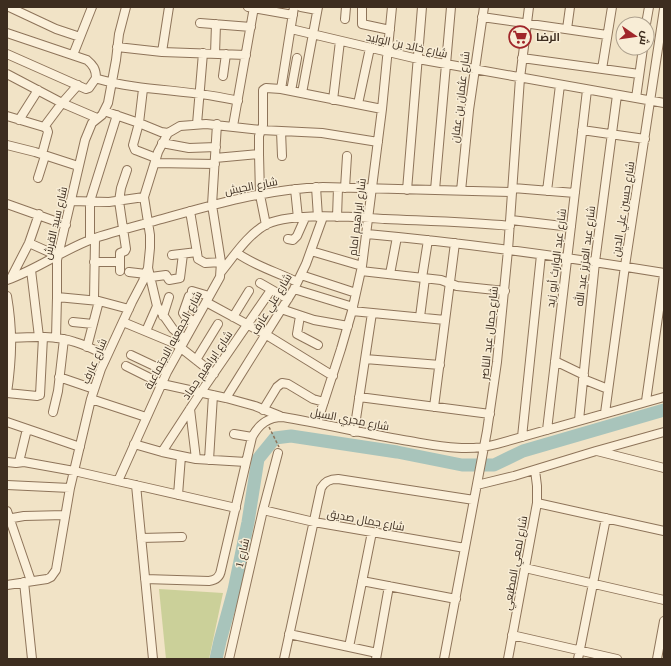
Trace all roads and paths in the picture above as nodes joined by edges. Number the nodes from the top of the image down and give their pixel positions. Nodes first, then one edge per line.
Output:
1 (9, 7) edge
2 (92, 7) edge
3 (126, 7) edge
4 (169, 7) edge
5 (252, 7) edge
6 (301, 7) edge
7 (346, 7) edge
8 (362, 7) edge
9 (392, 7) edge
10 (422, 7) edge
11 (451, 7) edge
12 (484, 7) edge
13 (529, 7) edge
14 (570, 7) edge
15 (612, 7) edge
16 (317, 9) edge
17 (664, 9) edge
18 (293, 11) edge
19 (482, 17) junction
20 (345, 19) dead end
21 (200, 23) dead end
22 (216, 24) junction
23 (527, 24) junction
24 (250, 27) junction
25 (291, 29) junction
26 (567, 29) junction
27 (390, 30) junction
28 (7, 33) edge
29 (313, 35) junction
30 (607, 35) junction
31 (80, 37) junction
32 (340, 41) junction
33 (117, 47) junction
34 (370, 48) junction
35 (162, 52) junction
36 (203, 53) junction
37 (388, 53) junction
38 (7, 54) edge
39 (73, 54) junction
40 (215, 54) junction
41 (226, 54) junction
42 (246, 54) junction
43 (642, 56) edge
44 (297, 58) dead end
45 (522, 58) junction
46 (418, 59) junction
47 (446, 65) junction
48 (602, 69) junction
49 (474, 70) junction
50 (7, 74) edge
51 (639, 74) junction
52 (223, 76) dead end
53 (96, 78) junction
54 (520, 78) junction
55 (112, 83) junction
56 (78, 85) junction
57 (560, 85) junction
58 (143, 88) junction
59 (281, 89) junction
60 (38, 90) junction
61 (587, 90) junction
62 (291, 91) junction
63 (199, 93) junction
64 (302, 93) junction
65 (617, 95) junction
66 (636, 98) junction
67 (333, 100) junction
68 (238, 101) junction
69 (651, 101) junction
70 (62, 103) junction
71 (664, 103) edge
72 (358, 104) junction
73 (382, 109) junction
74 (104, 111) junction
75 (116, 115) junction
76 (7, 116) edge
77 (97, 118) junction
78 (19, 120) junction
79 (140, 123) junction
80 (197, 124) junction
81 (217, 124) junction
82 (233, 126) junction
83 (44, 127) junction
84 (261, 130) junction
85 (582, 130) junction
86 (281, 131) junction
87 (168, 133) junction
88 (611, 134) junction
89 (645, 139) junction
90 (378, 142) junction
91 (162, 143) junction
92 (7, 147) edge
93 (216, 147) junction
94 (259, 154) junction
95 (44, 155) junction
96 (282, 156) dead end
97 (347, 156) dead end
98 (156, 161) junction
99 (215, 161) junction
100 (78, 166) junction
101 (127, 170) dead end
102 (38, 178) dead end
103 (316, 188) junction
104 (342, 188) junction
105 (372, 188) junction
106 (295, 189) junction
107 (407, 190) junction
108 (435, 190) junction
109 (461, 190) junction
110 (512, 190) junction
111 (547, 191) junction
112 (575, 193) junction
113 (260, 194) junction
114 (144, 197) junction
115 (71, 201) junction
116 (90, 201) junction
117 (119, 201) junction
118 (7, 204) edge
119 (212, 205) junction
120 (190, 211) junction
121 (39, 214) junction
122 (321, 217) junction
123 (337, 217) junction
124 (301, 218) junction
125 (369, 218) junction
126 (148, 223) junction
127 (510, 223) junction
128 (66, 225) junction
129 (266, 225) junction
130 (571, 227) junction
131 (124, 230) junction
132 (367, 234) junction
133 (396, 237) junction
134 (288, 239) dead end
135 (92, 240) junction
136 (428, 240) junction
137 (29, 243) junction
138 (455, 243) junction
139 (508, 250) junction
140 (311, 251) junction
141 (197, 252) junction
142 (236, 253) junction
143 (183, 254) junction
144 (172, 255) dead end
145 (541, 255) junction
146 (58, 256) junction
147 (567, 258) junction
148 (94, 262) junction
149 (120, 262) junction
150 (221, 262) junction
151 (595, 262) junction
152 (625, 266) junction
153 (362, 268) junction
154 (31, 270) junction
155 (120, 271) dead end
156 (129, 272) dead end
157 (221, 272) junction
158 (148, 273) junction
159 (390, 274) junction
160 (664, 274) edge
161 (424, 278) junction
162 (9, 279) edge
163 (297, 282) junction
164 (260, 283) dead end
165 (450, 283) junction
166 (271, 290) junction
167 (249, 291) dead end
168 (505, 291) junction
169 (356, 293) junction
170 (7, 296) edge
171 (57, 297) junction
172 (169, 297) dead end
173 (208, 299) junction
174 (288, 299) junction
175 (96, 300) junction
176 (156, 306) junction
177 (129, 309) junction
178 (281, 309) junction
179 (352, 309) junction
180 (8, 310) edge
181 (372, 313) junction
182 (300, 316) junction
183 (233, 317) junction
184 (420, 317) junction
185 (165, 319) junction
186 (445, 320) junction
187 (73, 322) dead end
188 (124, 322) junction
189 (195, 322) junction
190 (93, 324) junction
191 (218, 324) dead end
192 (248, 324) junction
193 (348, 326) junction
194 (146, 332) junction
195 (265, 334) junction
196 (41, 337) junction
197 (160, 337) junction
198 (10, 338) edge
199 (56, 338) junction
200 (64, 339) junction
201 (185, 339) junction
202 (318, 345) dead end
203 (87, 347) junction
204 (180, 347) junction
205 (131, 355) dead end
206 (107, 356) junction
207 (365, 358) junction
208 (196, 360) junction
209 (555, 361) junction
210 (440, 365) junction
211 (126, 366) dead end
212 (168, 372) junction
213 (214, 374) junction
214 (333, 376) junction
215 (60, 377) junction
216 (583, 377) junction
217 (162, 384) junction
218 (94, 389) junction
219 (608, 389) junction
220 (201, 392) junction
221 (7, 393) edge
222 (213, 395) junction
223 (359, 397) junction
224 (664, 397) edge
225 (226, 398) junction
226 (91, 399) junction
227 (324, 402) junction
228 (646, 402) junction
229 (434, 407) junction
230 (190, 409) junction
231 (263, 410) junction
232 (53, 412) dead end
233 (605, 413) junction
234 (490, 414) junction
235 (146, 417) junction
236 (283, 417) junction
237 (579, 420) junction
238 (7, 422) edge
239 (317, 423) junction
240 (27, 429) junction
241 (271, 429) dead end
242 (547, 430) junction
243 (354, 432) junction
244 (664, 432) edge
245 (234, 434) dead end
246 (252, 437) junction
247 (522, 437) junction
248 (134, 444) junction
249 (279, 444) dead end
250 (80, 447) junction
251 (483, 451) junction
252 (596, 451) junction
253 (162, 452) junction
254 (278, 453) dead end
255 (182, 456) junction
256 (196, 459) junction
257 (209, 460) junction
258 (7, 462) edge
259 (19, 462) junction
260 (246, 462) junction
261 (664, 468) edge
262 (535, 470) junction
263 (74, 471) junction
264 (118, 481) junction
265 (477, 482) junction
266 (7, 485) edge
267 (136, 485) junction
268 (70, 488) junction
269 (178, 495) junction
270 (474, 500) junction
271 (536, 503) junction
272 (236, 508) junction
273 (263, 510) junction
274 (65, 515) junction
275 (8, 516) edge
276 (606, 518) junction
277 (314, 522) junction
278 (664, 531) edge
279 (372, 532) junction
280 (182, 537) dead end
281 (141, 538) junction
282 (465, 548) junction
283 (525, 568) junction
284 (145, 579) junction
285 (362, 581) junction
286 (28, 582) junction
287 (593, 583) junction
288 (7, 585) edge
289 (389, 586) junction
290 (456, 599) junction
291 (664, 600) edge
292 (664, 621) edge
293 (290, 634) junction
294 (512, 635) junction
295 (349, 647) junction
296 (579, 655) edge
297 (377, 656) edge
298 (32, 659) edge
299 (153, 659) edge
300 (229, 659) edge
301 (284, 659) edge
302 (444, 659) edge
303 (508, 659) edge
304 (617, 659) edge
305 (657, 659) edge

1 - 31 street
2 - 31 street
3 - 33 street
4 - 35 street
5 - 18 street
5 - 24 street
6 - 16 street
7 - 20 street
8 - 27 street
9 - 27 street, شارع ابراهيم امام
10 - 46 street
11 - 47 street
12 - 19 street, شارع عثمان بن عفان
13 - 23 street, شارع جمال عبد الناصر
14 - 26 street
15 - 30 street
16 - 29 street
17 - 69 street, شارع حسين علي الدين
18 - 25 street
19 - 23 street
19 - 49 street, شارع عثمان بن عفان
21 - 22 street
22 - 24 street
22 - 40 street
23 - 26 street
23 - 45 street, شارع جمال عبد الناصر
24 - 42 street
25 - 29 street, شارع خالد بن الوليد
25 - 59 street
26 - 30 street
27 - 37 street, شارع ابراهيم امام
28 - 39 street
29 - 32 street, شارع خالد بن الوليد
29 - 64 street
30 - 48 street
31 - 39 street
32 - 34 street, شارع خالد بن الوليد
32 - 67 street
33 - 35 street
33 - 55 street
34 - 37 street, شارع خالد بن الوليد
34 - 72 street
35 - 36 street
36 - 40 street
36 - 63 street
37 - 46 street, شارع خالد بن الوليد
37 - 73 street, شارع ابراهيم امام
38 - 56 street
39 - 53 street
40 - 41 street
41 - 42 street
41 - 52 street
42 - 68 street
43 - 51 street
44 - 62 street
45 - 48 street
45 - 54 street, شارع جمال عبد الناصر
46 - 47 street, شارع خالد بن الوليد
46 - 107 street
47 - 49 street, شارع خالد بن الوليد
47 - 108 street
48 - 51 street
49 - 54 street, شارع خالد بن الوليد
49 - 109 street, شارع عثمان بن عفان
50 - 60 street
51 - 66 street
53 - 55 street
53 - 56 street
54 - 57 street, شارع خالد بن الوليد
54 - 110 street, شارع جمال عبد الناصر
55 - 58 street
55 - 74 street
56 - 70 street
57 - 61 street, شارع خالد بن الوليد
57 - 111 street
58 - 63 street
58 - 79 street
59 - 62 street
59 - 84 street
60 - 70 street
60 - 78 street
61 - 65 street, شارع خالد بن الوليد
61 - 85 street, شارع عبد الوارث أبو زيد
62 - 64 street
63 - 68 street
63 - 80 street
64 - 67 street
65 - 66 street, شارع خالد بن الوليد
65 - 88 street, شارع عبد العزيز عبد الله
66 - 69 street, شارع خالد بن الوليد
67 - 72 street
68 - 82 street
69 - 71 street, شارع خالد بن الوليد
69 - 89 street, شارع حسين علي الدين
70 - 77 street
70 - 83 street
72 - 73 street
73 - 90 street, شارع ابراهيم امام
74 - 75 street
74 - 77 street, شارع سيد القرش
75 - 79 street
75 - 116 street
76 - 78 street
77 - 100 street, شارع سيد القرش
78 - 83 street
79 - 87 street
79 - 98 street
80 - 81 street
80 - 87 street
81 - 82 street
81 - 93 street, شارع الجمعيه الاجتماعية
82 - 84 street
83 - 95 street
84 - 86 street
84 - 94 street
85 - 88 street
85 - 112 street, شارع عبد الوارث أبو زيد
86 - 90 street
86 - 96 street
87 - 91 street, شارع عارف
88 - 89 street
88 - 151 street, شارع عبد العزيز عبد الله
89 - 152 street, شارع حسين علي الدين
90 - 105 street, شارع ابراهيم امام
91 - 93 street
91 - 98 street, شارع عارف
92 - 95 street
93 - 99 street, شارع الجمعيه الاجتماعية
94 - 99 street
94 - 113 street
95 - 100 street
95 - 102 street
97 - 104 street
98 - 99 street
98 - 114 street, شارع عارف
99 - 119 street, شارع الجمعيه الاجتماعية
100 - 115 street, شارع سيد القرش
101 - 117 street
103 - 104 street, شارع الجيش
103 - 106 street, شارع الجيش
103 - 122 street, شارع علي عارف
104 - 105 street, شارع الجيش
104 - 123 street
105 - 107 street, شارع الجيش
105 - 125 street, شارع ابراهيم امام
106 - 113 street, شارع الجيش
106 - 124 street
107 - 108 street, شارع الجيش
108 - 109 street, شارع الجيش
109 - 110 street, شارع الجيش
110 - 111 street, شارع الجيش
110 - 127 street, شارع جمال عبد الناصر
111 - 112 street, شارع الجيش
112 - 130 street, شارع عبد الوارث أبو زيد
113 - 119 street, شارع الجيش
113 - 129 street
114 - 117 street
114 - 126 street, شارع عارف
115 - 116 street
115 - 128 street, شارع سيد القرش
116 - 117 street
116 - 135 street
117 - 131 street
118 - 121 street
119 - 120 street, شارع الجيش
119 - 150 street, شارع الجمعيه الاجتماعية
120 - 126 street, شارع الجيش
120 - 141 street
121 - 128 street
121 - 137 street
122 - 123 street
122 - 124 street
122 - 140 street, شارع علي عارف
123 - 125 street
124 - 129 street
124 - 134 street
125 - 127 street
125 - 132 street, شارع ابراهيم امام
126 - 131 street, شارع الجيش
126 - 158 street, شارع عارف
127 - 130 street
127 - 139 street, شارع جمال عبد الناصر
128 - 146 street, شارع سيد القرش
129 - 142 street
130 - 147 street, شارع عبد الوارث أبو زيد
131 - 135 street, شارع الجيش
131 - 149 street
132 - 133 street
132 - 153 street, شارع ابراهيم امام
133 - 136 street
133 - 159 street
135 - 146 street, شارع الجيش
135 - 148 street
136 - 138 street
136 - 161 street
137 - 146 street
137 - 162 street
138 - 139 street
138 - 165 street
139 - 145 street
139 - 168 street, شارع جمال عبد الناصر
140 - 153 street
140 - 163 street, شارع علي عارف
141 - 143 street
141 - 150 street
142 - 157 street
142 - 163 street
143 - 144 street
143 - 158 street
145 - 147 street
145 - 247 street
146 - 154 street, شارع الجيش
146 - 171 street, شارع سيد القرش
147 - 151 street
147 - 209 street, شارع عبد الوارث أبو زيد
148 - 149 street
148 - 175 street
149 - 155 street
150 - 157 street, شارع الجمعيه الاجتماعية
151 - 152 street
151 - 216 street, شارع عبد العزيز عبد الله
152 - 160 street
152 - 219 street, شارع حسين علي الدين
153 - 159 street
153 - 169 street, شارع ابراهيم امام
154 - 162 street, شارع الجيش
154 - 196 street
156 - 158 street
157 - 173 street, شارع الجمعيه الاجتماعية
158 - 176 street
158 - 177 street, شارع عارف
159 - 161 street
160 - 228 street
161 - 165 street
161 - 184 street
163 - 169 street
163 - 174 street, شارع علي عارف
163 - 179 street
164 - 166 street
165 - 168 street
165 - 186 street
166 - 174 street
166 - 192 street, شارع ابراهيم حماد
167 - 183 street
168 - 234 street, شارع جمال عبد الناصر
169 - 179 street, شارع ابراهيم امام
170 - 180 street
171 - 175 street
171 - 199 street, شارع سيد القرش
172 - 185 street
173 - 183 street
173 - 189 street, شارع الجمعيه الاجتماعية
173 - 189 street
174 - 178 street, شارع علي عارف
175 - 177 street
175 - 190 street
176 - 185 street
176 - 194 street
177 - 188 street, شارع عارف
178 - 182 street
178 - 195 street, شارع علي عارف
179 - 181 street
179 - 193 street, شارع ابراهيم امام
180 - 198 street
181 - 184 street
181 - 207 street
182 - 193 street
182 - 202 street
183 - 192 street
184 - 186 street
185 - 197 street
185 - 201 street
186 - 210 street
187 - 190 street
188 - 194 street
188 - 206 street, شارع عارف
189 - 201 street, شارع الجمعيه الاجتماعية
190 - 203 street
191 - 208 street
192 - 195 street
192 - 213 street, شارع ابراهيم حماد
193 - 214 street, شارع ابراهيم امام
194 - 197 street
195 - 214 street
195 - 225 street, شارع علي عارف
196 - 198 street
196 - 199 street
196 - 221 street
197 - 204 street
198 - 221 street
199 - 200 street
200 - 203 street
200 - 215 street
201 - 204 street, شارع الجمعيه الاجتماعية
203 - 206 street
204 - 208 street
204 - 212 street, شارع الجمعيه الاجتماعية
205 - 212 street
206 - 218 street, شارع عارف
207 - 210 street
207 - 223 street
208 - 213 street
209 - 216 street
209 - 242 street, شارع عبد الوارث أبو زيد
210 - 229 street
211 - 217 street
212 - 217 street, شارع الجمعيه الاجتماعية
213 - 220 street, شارع ابراهيم حماد
214 - 227 street, شارع ابراهيم امام
215 - 218 street
215 - 232 street
216 - 219 street
216 - 237 street, شارع عبد العزيز عبد الله
217 - 220 street
217 - 235 street, شارع الجمعيه الاجتماعية
218 - 226 street, شارع عارف
219 - 233 street, شارع حسين علي الدين
220 - 222 street
220 - 230 street, شارع ابراهيم حماد
222 - 225 street
222 - 257 street
223 - 229 street
223 - 243 street
224 - 228 street, شارع مجري السيل
225 - 231 street
226 - 235 street
226 - 250 street, شارع عارف
227 - 231 street
227 - 239 street, شارع ابراهيم امام
228 - 233 street, شارع مجري السيل
229 - 234 street
230 - 253 street, شارع ابراهيم حماد
230 - 256 street
231 - 236 street
233 - 237 street, شارع مجري السيل
234 - 251 street, شارع جمال عبد الناصر
235 - 248 street, شارع الجمعيه الاجتماعية
236 - 239 street, شارع مجري السيل
236 - 246 street, شارع مجري السيل
237 - 242 street, شارع مجري السيل
238 - 240 street
239 - 243 street, شارع مجري السيل
240 - 250 street
240 - 259 street
241 - 249 path
242 - 247 street, شارع مجري السيل
243 - 251 street, شارع مجري السيل
244 - 252 street
245 - 246 street
246 - 260 street, شارع مجري السيل
247 - 251 street, شارع مجري السيل
248 - 253 street
248 - 264 street, شارع الجمعيه الاجتماعية
250 - 263 street, شارع عارف
251 - 265 street, شارع جمال عبد الناصر
252 - 261 street
252 - 262 street
253 - 255 street
254 - 273 street, شارع 1
255 - 256 street
255 - 269 street
256 - 257 street
257 - 260 street
258 - 259 street
259 - 263 street
260 - 272 street, شارع مجري السيل
262 - 265 street
262 - 271 street, شارع لمعي المطيعي
263 - 264 street
263 - 268 street, شارع عارف
264 - 267 street
265 - 270 street, شارع جمال عبد الناصر
266 - 268 street
267 - 269 street
267 - 281 street
268 - 274 street, شارع عارف
269 - 272 street
270 - 277 street
270 - 282 street, شارع جمال عبد الناصر
271 - 276 street
271 - 283 street, شارع لمعي المطيعي
272 - 284 street, شارع مجري السيل
273 - 277 street, شارع جمال صديق
273 - 300 street, شارع 1
274 - 275 street
274 - 286 street, شارع عارف
275 - 286 street
276 - 278 street
276 - 287 street
277 - 279 street, شارع جمال صديق
277 - 293 street
279 - 282 street, شارع جمال صديق
279 - 285 street
280 - 281 street
281 - 284 street
282 - 290 street, شارع جمال عبد الناصر
283 - 287 street
283 - 294 street, شارع لمعي المطيعي
284 - 299 street
285 - 289 street
285 - 295 street
286 - 288 street, شارع عارف
286 - 298 street
287 - 291 street
287 - 296 street
289 - 290 street
289 - 297 street
290 - 302 street, شارع جمال عبد الناصر
292 - 305 street
293 - 295 street
293 - 301 street
294 - 296 street
294 - 303 street, شارع لمعي المطيعي
295 - 297 street
296 - 304 street

